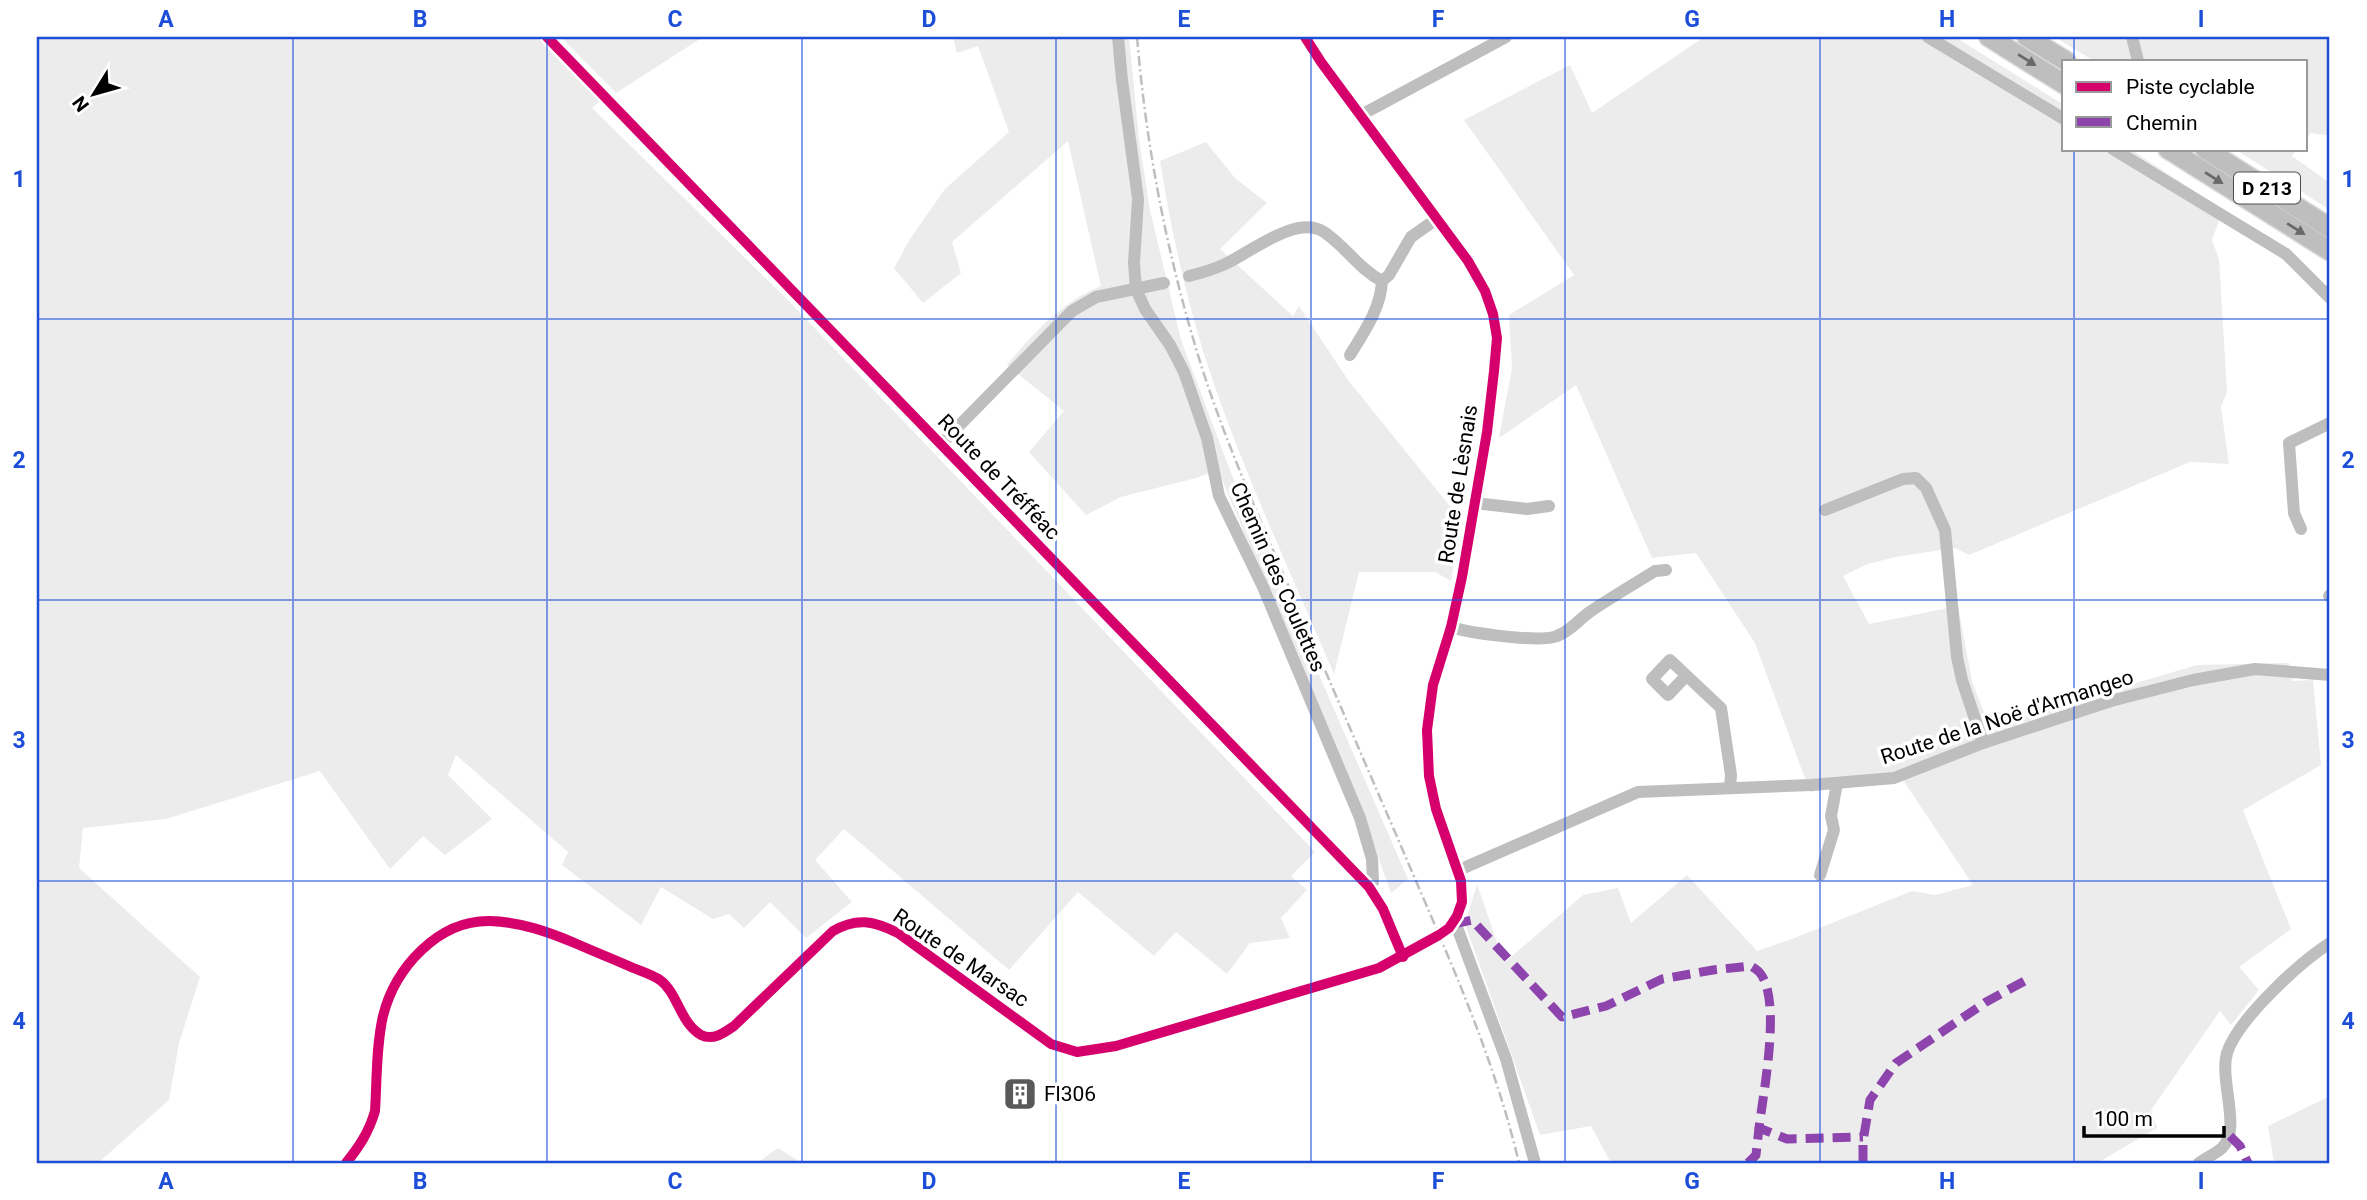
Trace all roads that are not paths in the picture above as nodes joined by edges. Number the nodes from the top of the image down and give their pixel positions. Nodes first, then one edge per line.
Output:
1 (547, 37) edge
2 (1118, 37) edge
3 (1305, 37) edge
4 (1506, 37) edge
5 (1928, 37) edge
6 (1989, 37) edge
7 (2027, 37) edge
8 (2132, 37) edge
9 (2064, 60) edge
10 (2138, 60) edge
11 (2062, 83) edge
12 (1361, 115) junction
13 (2062, 118) edge
14 (2115, 150) edge
15 (2170, 150) edge
16 (2207, 150) edge
17 (1438, 218) junction
18 (2330, 228) edge
19 (2330, 251) edge
20 (1189, 276) dead end
21 (1382, 281) junction
22 (1164, 283) dead end
23 (1136, 289) junction
24 (2330, 298) edge
25 (1350, 355) dead end
26 (2330, 423) edge
27 (941, 444) junction
28 (1475, 503) junction
29 (1549, 506) dead end
30 (1825, 510) dead end
31 (2301, 529) dead end
32 (1666, 570) dead end
33 (1451, 627) junction
34 (2330, 675) edge
35 (1686, 676) dead end
36 (1983, 743) junction
37 (1838, 782) junction
38 (1730, 787) junction
39 (1458, 870) junction
40 (1820, 874) dead end
41 (1369, 887) junction
42 (1453, 924) junction
43 (2330, 943) edge
44 (1403, 957) junction
45 (346, 1163) edge
46 (1535, 1163) edge
47 (2199, 1163) edge

1 - 27 street, Route de Tréfféac
2 - 23 street, Chemin des Coulettes
3 - 12 street, Route de Lèsnais
4 - 12 street
5 - 13 street
6 -> 11 highway
7 - 9 highway
8 - 10 street
12 - 17 street, Route de Lèsnais
14 - 24 street
15 -> 19 highway, D 213
16 - 18 highway, D 213
17 - 21 street
17 - 28 street, Route de Lèsnais
20 - 21 street
21 - 25 street
22 - 23 street
23 - 27 street
23 - 41 street, Chemin des Coulettes
26 - 31 street
27 - 41 street, Route de Tréfféac
28 - 29 street
28 - 33 street, Route de Lèsnais
30 - 36 street
32 - 33 street
33 - 39 street, Route de Lèsnais
34 - 36 street, Route de la Noë d'Armangeo
35 - 38 street
36 - 37 street, Route de la Noë d'Armangeo
37 - 38 street, Route de la Noë d'Armangeo
37 - 40 street
38 - 39 street, Route de la Noë d'Armangeo
39 - 42 street, Route de Lèsnais
41 - 44 street, Route de Tréfféac
42 - 44 street
42 - 46 street
43 - 47 street
44 - 45 street, Route de Marsac

